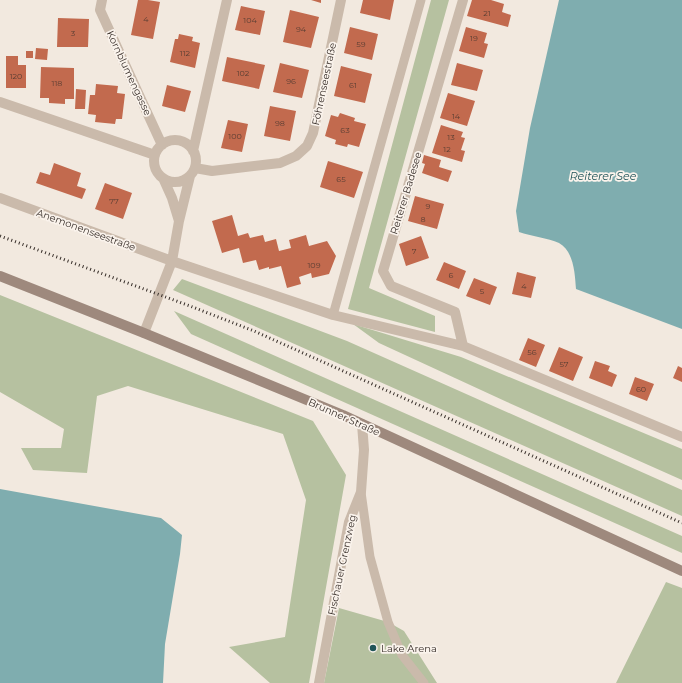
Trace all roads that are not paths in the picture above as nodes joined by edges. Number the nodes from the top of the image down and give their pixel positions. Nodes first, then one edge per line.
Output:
1 (102, 0) edge
2 (227, 0) edge
3 (342, 0) edge
4 (421, 0) edge
5 (463, 0) edge
6 (0, 102) edge
7 (162, 145) junction
8 (193, 151) junction
9 (155, 155) junction
10 (192, 172) junction
11 (163, 178) junction
12 (0, 198) edge
13 (179, 220) junction
14 (172, 261) junction
15 (0, 276) edge
16 (333, 315) junction
17 (144, 333) junction
18 (463, 346) junction
19 (362, 424) junction
20 (682, 437) edge
21 (360, 492) junction
22 (682, 571) edge
23 (319, 683) edge
24 (424, 683) edge

1 - 7 street, Kornblumengasse
2 - 8 street
3 - 10 street, Föhrenseestraße
4 - 16 lane
5 - 18 street, Reiterer Badesee
6 - 9 street
7 - 8 street
7 - 9 street
8 - 10 street
9 - 11 street
10 - 11 street
10 - 13 street
11 - 13 street
12 - 14 street, Anemonenseestraße
13 - 14 street
14 - 16 street
14 - 17 street
15 - 17 main road, Brunner Straße
16 - 18 street
17 - 19 main road, Brunner Straße
18 - 20 street
19 - 21 street, Fischauer Grenzweg
19 - 22 main road, Brunner Straße
21 - 23 street, Fischauer Grenzweg
21 - 24 lane

